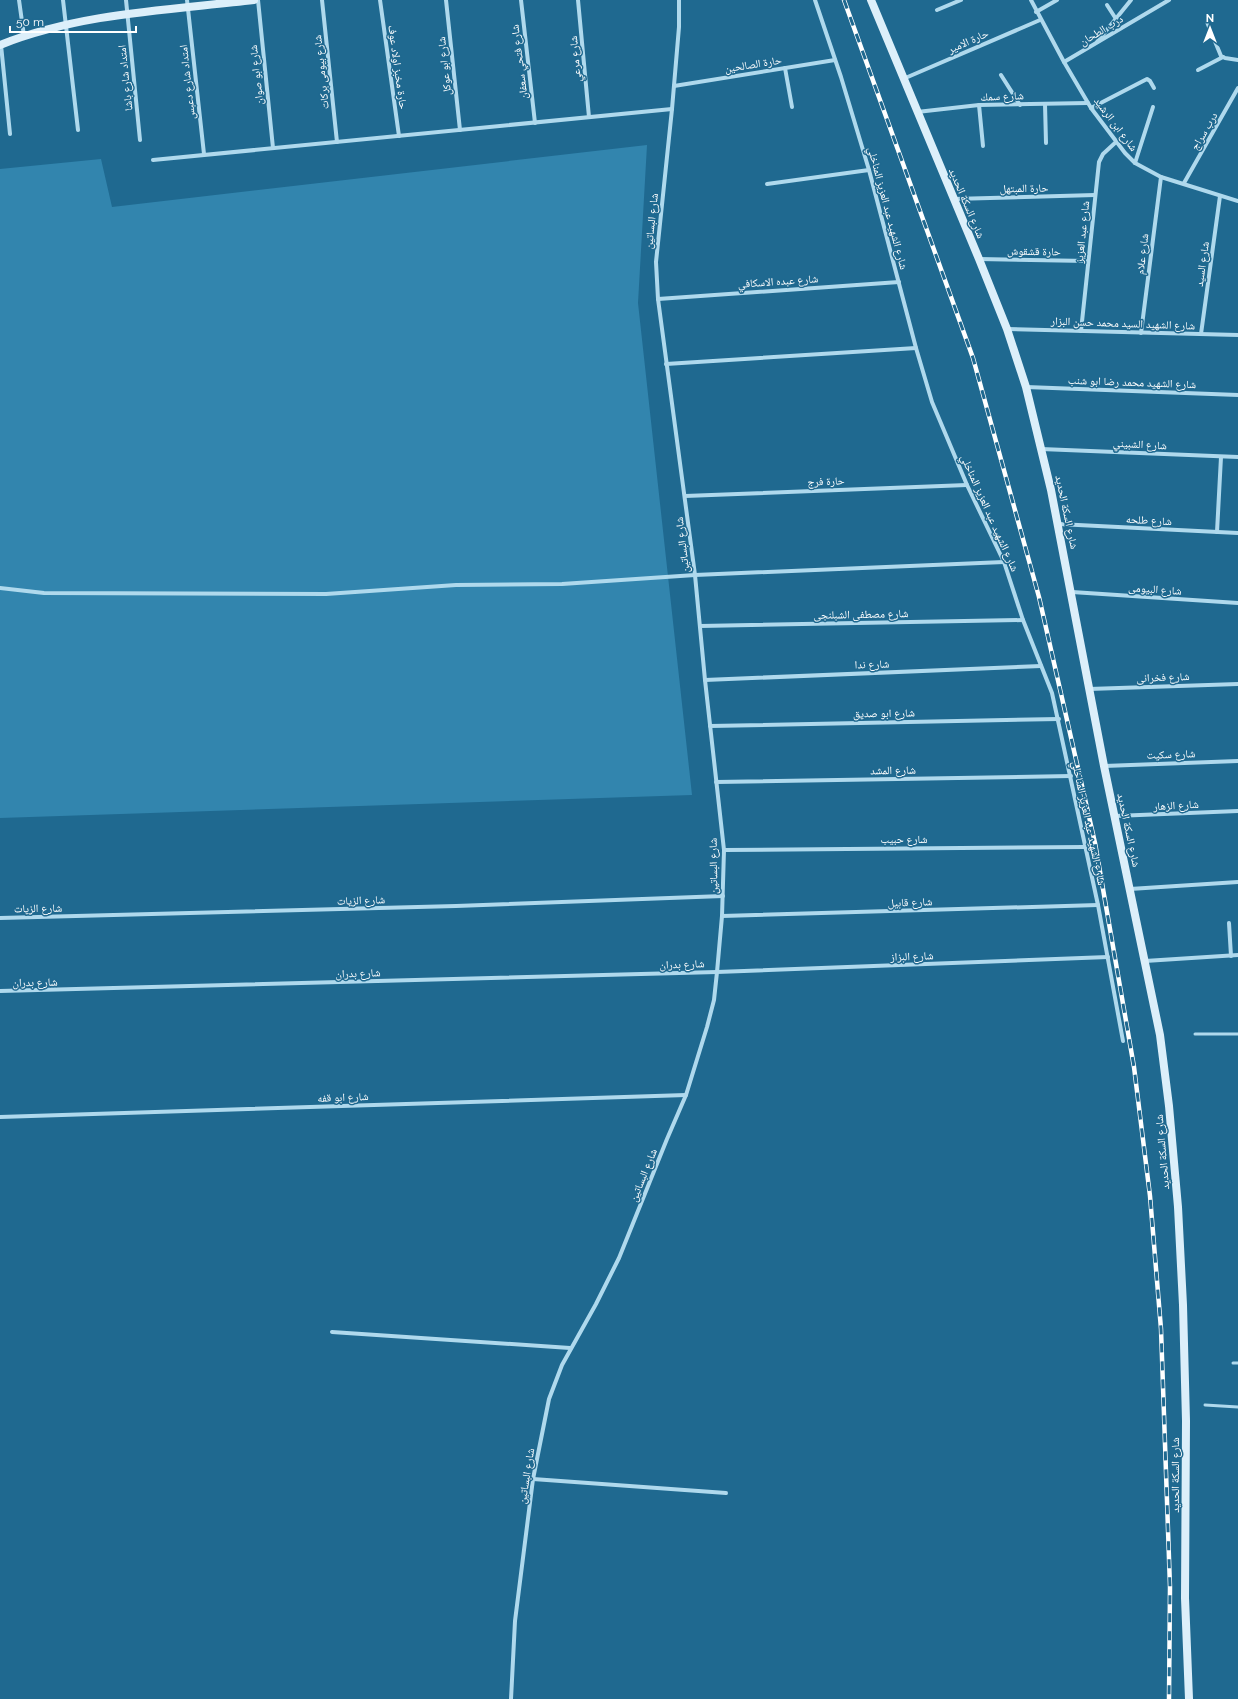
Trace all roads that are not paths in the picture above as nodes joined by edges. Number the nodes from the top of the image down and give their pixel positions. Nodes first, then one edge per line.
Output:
1 (19, 0) edge
2 (63, 0) edge
3 (126, 0) edge
4 (254, 0) edge
5 (258, 0) edge
6 (322, 0) edge
7 (380, 0) edge
8 (446, 0) edge
9 (521, 0) edge
10 (578, 0) edge
11 (679, 0) edge
12 (815, 0) edge
13 (870, 0) edge
14 (961, 0) edge
15 (1031, 0) edge
16 (1057, 0) edge
17 (1131, 0) edge
18 (1169, 0) edge
19 (188, 4) edge
20 (1107, 5) dead end
21 (936, 10) dead end
22 (1036, 12) junction
23 (127, 14) junction
24 (1116, 18) junction
25 (1040, 20) junction
26 (1207, 22) dead end
27 (66, 24) junction
28 (24, 36) junction
29 (1095, 44) junction
30 (0, 45) edge
31 (1222, 57) junction
32 (835, 60) junction
33 (1238, 60) edge
34 (1064, 62) junction
35 (785, 68) junction
36 (1198, 70) dead end
37 (1001, 75) dead end
38 (903, 79) junction
39 (674, 86) junction
40 (1154, 88) dead end
41 (1238, 88) edge
42 (1088, 103) junction
43 (1045, 104) junction
44 (980, 105) junction
45 (1020, 105) junction
46 (792, 107) dead end
47 (1092, 108) junction
48 (1153, 108) dead end
49 (672, 109) junction
50 (917, 112) junction
51 (589, 117) junction
52 (535, 122) junction
53 (78, 130) dead end
54 (460, 130) junction
55 (10, 134) dead end
56 (399, 136) junction
57 (140, 140) dead end
58 (337, 142) junction
59 (1116, 142) junction
60 (1046, 143) dead end
61 (983, 146) dead end
62 (273, 148) junction
63 (204, 154) junction
64 (153, 160) dead end
65 (1135, 163) junction
66 (869, 170) junction
67 (1161, 177) junction
68 (1184, 183) junction
69 (767, 184) dead end
70 (1095, 195) junction
71 (1220, 196) junction
72 (953, 199) junction
73 (1238, 201) edge
74 (979, 259) junction
75 (1088, 261) junction
76 (899, 282) junction
77 (658, 299) junction
78 (1006, 329) junction
79 (1081, 331) junction
80 (1141, 333) junction
81 (1201, 334) junction
82 (1238, 336) edge
83 (916, 348) junction
84 (666, 364) junction
85 (1026, 387) junction
86 (1238, 395) edge
87 (1041, 448) junction
88 (1221, 457) junction
89 (1238, 457) edge
90 (967, 485) junction
91 (685, 496) junction
92 (1058, 524) junction
93 (1218, 532) junction
94 (1238, 533) edge
95 (1004, 562) junction
96 (695, 575) junction
97 (0, 588) edge
98 (1072, 592) junction
99 (1238, 603) edge
100 (1023, 620) junction
101 (700, 626) junction
102 (1041, 666) junction
103 (705, 680) junction
104 (1238, 684) edge
105 (1089, 689) junction
106 (1059, 719) junction
107 (710, 726) junction
108 (1238, 760) edge
109 (1104, 766) junction
110 (1071, 776) junction
111 (716, 782) junction
112 (1238, 811) edge
113 (1115, 816) junction
114 (1084, 847) junction
115 (724, 850) junction
116 (1238, 882) edge
117 (1130, 889) junction
118 (723, 896) junction
119 (1098, 905) junction
120 (722, 916) junction
121 (0, 918) edge
122 (1229, 923) dead end
123 (1238, 955) edge
124 (1232, 956) junction
125 (1108, 957) junction
126 (1145, 961) junction
127 (717, 972) junction
128 (0, 991) edge
129 (1194, 1034) dead end
130 (1238, 1034) edge
131 (1123, 1041) dead end
132 (686, 1095) junction
133 (0, 1117) edge
134 (332, 1332) dead end
135 (570, 1348) junction
136 (1233, 1363) dead end
137 (1238, 1363) edge
138 (1205, 1405) dead end
139 (1238, 1407) edge
140 (534, 1479) junction
141 (726, 1493) dead end
142 (511, 1699) edge
143 (1189, 1699) edge

1 - 28 street
2 - 27 street
3 - 23 street, امتداد شارع باشا
4 - 19 street
5 - 62 street, شارع ابو صوان
6 - 58 street, شارع بيومى بركات
7 - 56 street, حارة مخبز اولاد عوف
8 - 54 street, شارع ابو عوكل
9 - 52 street, شارع فتحي سعفان
10 - 51 street, شارع مرعي
11 - 39 street, شارع البساتين
12 - 32 street, شارع الشهيد عبد العزيز المناخلي
13 - 38 street, شارع السكة الحديد
14 - 21 street
15 - 22 street, شارع ابن الرشيد
16 - 22 street
17 - 24 street
18 - 29 street, درب الطحان
19 - 23 street
19 - 63 street, امتداد شارع دعبس
20 - 24 street
22 - 25 street, شارع ابن الرشيد
23 - 27 street
23 - 57 street, امتداد شارع باشا
24 - 29 street
25 - 34 street, شارع ابن الرشيد
25 - 38 street, حارة الامير
26 - 31 street
27 - 28 street
27 - 53 street
28 - 30 street
29 - 34 street, درب الطحان
30 - 55 street
31 - 33 street
31 - 36 street
32 - 35 street, حارة الصالحين
32 - 66 street, شارع الشهيد عبد العزيز المناخلي
34 - 42 street, شارع ابن الرشيد
35 - 39 street, حارة الصالحين
35 - 46 street
37 - 45 street
38 - 50 street, شارع السكة الحديد
39 - 49 street, شارع البساتين
40 - 47 street
41 - 68 street, درب سراج
42 - 43 street, شارع سمك
42 - 47 street, شارع ابن الرشيد
43 - 45 street, شارع سمك
43 - 60 street
44 - 45 street, شارع سمك
44 - 50 street, شارع سمك
44 - 61 street
47 - 59 street, شارع ابن الرشيد
48 - 65 street
49 - 51 street
49 - 77 street, شارع البساتين
50 - 72 street, شارع السكة الحديد
51 - 52 street
52 - 54 street
54 - 56 street
56 - 58 street
58 - 62 street
59 - 65 street, شارع ابن الرشيد
59 - 70 street, شارع عبد العزيز
62 - 63 street
63 - 64 street
65 - 67 street, شارع ابن الرشيد
66 - 69 street
66 - 76 street, شارع الشهيد عبد العزيز المناخلي
67 - 68 street, شارع ابن الرشيد
67 - 80 street, شارع علام
68 - 71 street, شارع ابن الرشيد
70 - 72 street, حارة المبتهل
70 - 75 street, شارع عبد العزيز
71 - 73 street, شارع ابن الرشيد
71 - 81 street, شارع السيد
72 - 74 street, شارع السكة الحديد
74 - 75 street, حارة قشقوش
74 - 78 street, شارع السكة الحديد
75 - 79 street, شارع عبد العزيز
76 - 77 street, شارع عبده الاسكافي
76 - 83 street, شارع الشهيد عبد العزيز المناخلي
77 - 84 street, شارع البساتين
78 - 79 street, شارع الشهيد السيد محمد حسن البزار
78 - 85 street, شارع السكة الحديد
79 - 80 street, شارع الشهيد السيد محمد حسن البزار
80 - 81 street, شارع الشهيد السيد محمد حسن البزار
81 - 82 street, شارع الشهيد السيد محمد حسن البزار
83 - 84 street
83 - 90 street, شارع الشهيد عبد العزيز المناخلي
84 - 91 street, شارع البساتين
85 - 86 street, شارع الشهيد محمد رضا ابو شنب
85 - 87 street, شارع السكة الحديد
87 - 88 street, شارع الشبيني
87 - 92 street, شارع السكة الحديد
88 - 89 street, شارع الشبيني
88 - 93 street
90 - 91 street, حارة فرج
90 - 95 street, شارع الشهيد عبد العزيز المناخلي
91 - 96 street, شارع البساتين
92 - 93 street, شارع طلحه
92 - 98 street, شارع السكة الحديد
93 - 94 street, شارع طلحه
95 - 96 street
95 - 100 street, شارع الشهيد عبد العزيز المناخلي
96 - 97 street
96 - 101 street, شارع البساتين
98 - 99 street, شارع البيومى
98 - 105 street, شارع السكة الحديد
100 - 101 street, شارع مصطفى الشبلنجى
100 - 102 street, شارع الشهيد عبد العزيز المناخلي
101 - 103 street, شارع البساتين
102 - 103 street, شارع ندا
102 - 106 street, شارع الشهيد عبد العزيز المناخلي
103 - 107 street, شارع البساتين
104 - 105 street, شارع فخرانى
105 - 109 street, شارع السكة الحديد
106 - 107 street, شارع ابو صديق
106 - 110 street, شارع الشهيد عبد العزيز المناخلي
107 - 111 street, شارع البساتين
108 - 109 street, شارع سكيت
109 - 113 street, شارع السكة الحديد
110 - 111 street, شارع المشد
110 - 114 street, شارع الشهيد عبد العزيز المناخلي
111 - 115 street, شارع البساتين
112 - 113 street, شارع الزهار
113 - 117 street, شارع السكة الحديد
114 - 115 street, شارع حبيب
114 - 119 street, شارع الشهيد عبد العزيز المناخلي
115 - 118 street, شارع البساتين
116 - 117 street
117 - 126 street, شارع السكة الحديد
118 - 120 street, شارع البساتين
118 - 121 street, شارع الزيات
119 - 120 street, شارع قابيل
119 - 125 street, شارع الشهيد عبد العزيز المناخلي
120 - 127 street, شارع البساتين
122 - 124 street
123 - 124 street
124 - 126 street
125 - 127 street, شارع البزاز
125 - 131 street, شارع الشهيد عبد العزيز المناخلي
126 - 143 street, شارع السكة الحديد
127 - 128 street, شارع بدران
127 - 132 street, شارع البساتين
129 - 130 lane
132 - 133 street, شارع ابو قفه
132 - 135 street, شارع البساتين
134 - 135 street
135 - 140 street, شارع البساتين
136 - 137 lane
138 - 139 lane
140 - 141 street
140 - 142 street, شارع البساتين

